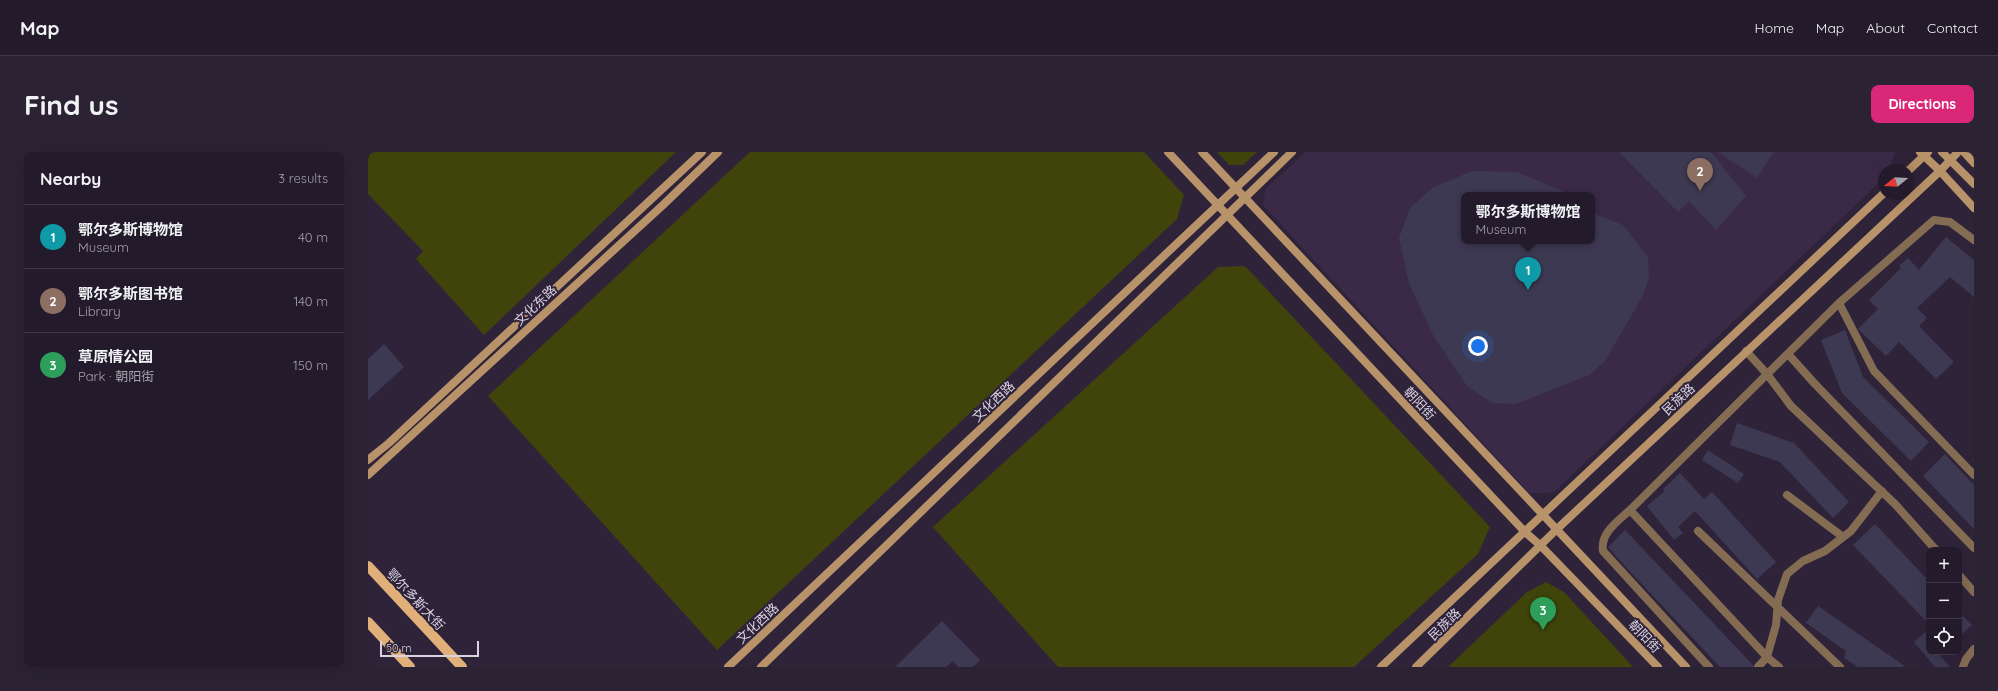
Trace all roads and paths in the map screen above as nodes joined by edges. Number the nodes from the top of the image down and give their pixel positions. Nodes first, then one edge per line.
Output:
1 (702, 152) edge
2 (718, 152) edge
3 (1168, 152) edge
4 (1202, 152) edge
5 (1274, 152) edge
6 (1292, 152) edge
7 (1942, 152) edge
8 (1958, 152) edge
9 (1964, 152) edge
10 (1924, 153) edge
11 (1950, 160) junction
12 (1974, 162) edge
13 (1914, 164) edge
14 (1940, 171) junction
15 (1974, 184) edge
16 (1236, 188) junction
17 (1245, 196) junction
18 (1878, 199) edge
19 (1218, 205) junction
20 (1974, 208) edge
21 (1227, 214) junction
22 (1974, 240) edge
23 (1839, 303) junction
24 (1746, 351) junction
25 (1788, 354) junction
26 (1767, 374) junction
27 (368, 460) edge
28 (368, 475) edge
29 (1974, 475) edge
30 (1882, 492) junction
31 (1787, 495) dead end
32 (1630, 510) junction
33 (1541, 514) junction
34 (1557, 529) junction
35 (1698, 531) dead end
36 (1525, 532) junction
37 (1843, 537) junction
38 (1541, 546) junction
39 (1933, 547) edge
40 (1974, 548) edge
41 (368, 566) edge
42 (1962, 578) edge
43 (1974, 592) edge
44 (1777, 607) junction
45 (368, 622) edge
46 (1974, 650) edge
47 (1767, 657) junction
48 (410, 667) edge
49 (462, 667) edge
50 (728, 667) edge
51 (761, 667) edge
52 (1381, 667) edge
53 (1416, 667) edge
54 (1658, 667) edge
55 (1686, 667) edge
56 (1710, 667) edge
57 (1758, 667) edge
58 (1779, 667) edge
59 (1840, 667) edge
60 (1963, 667) edge

1 - 27 street, 文化东路
2 - 28 street, 文化东路
3 - 19 street, 朝阳街
4 - 16 street, 朝阳街
5 - 16 street, 文化西路
6 - 17 street
7 - 11 street
8 - 11 street, 民族路
9 - 12 street
10 - 13 street
10 - 14 street
11 - 14 street, 民族路
11 - 15 street
14 - 20 street
14 - 24 street, 民族路
16 - 17 street, 朝阳街
16 - 19 street, 文化西路
17 - 21 street
17 - 33 street, 朝阳街
18 - 33 street, 民族路
19 - 21 street, 朝阳街
19 - 50 street, 文化西路
21 - 36 street, 朝阳街
21 - 51 street
22 - 23 street
23 - 25 street
23 - 29 street
24 - 26 street
24 - 34 street, 民族路
25 - 26 street
25 - 40 street
26 - 30 street
26 - 32 street
30 - 37 street
30 - 39 street
31 - 37 street
32 - 47 street
32 - 56 street
33 - 34 street, 朝阳街
33 - 36 street, 民族路
34 - 38 street, 民族路
34 - 55 street, 朝阳街
35 - 44 street
36 - 38 street, 朝阳街
36 - 52 street, 民族路
37 - 44 street
38 - 53 street, 民族路
38 - 54 street, 朝阳街
41 - 49 main road, 鄂尔多斯大街
42 - 43 street
44 - 47 street
44 - 59 street
45 - 48 main road
46 - 60 street
47 - 57 street
47 - 58 street

